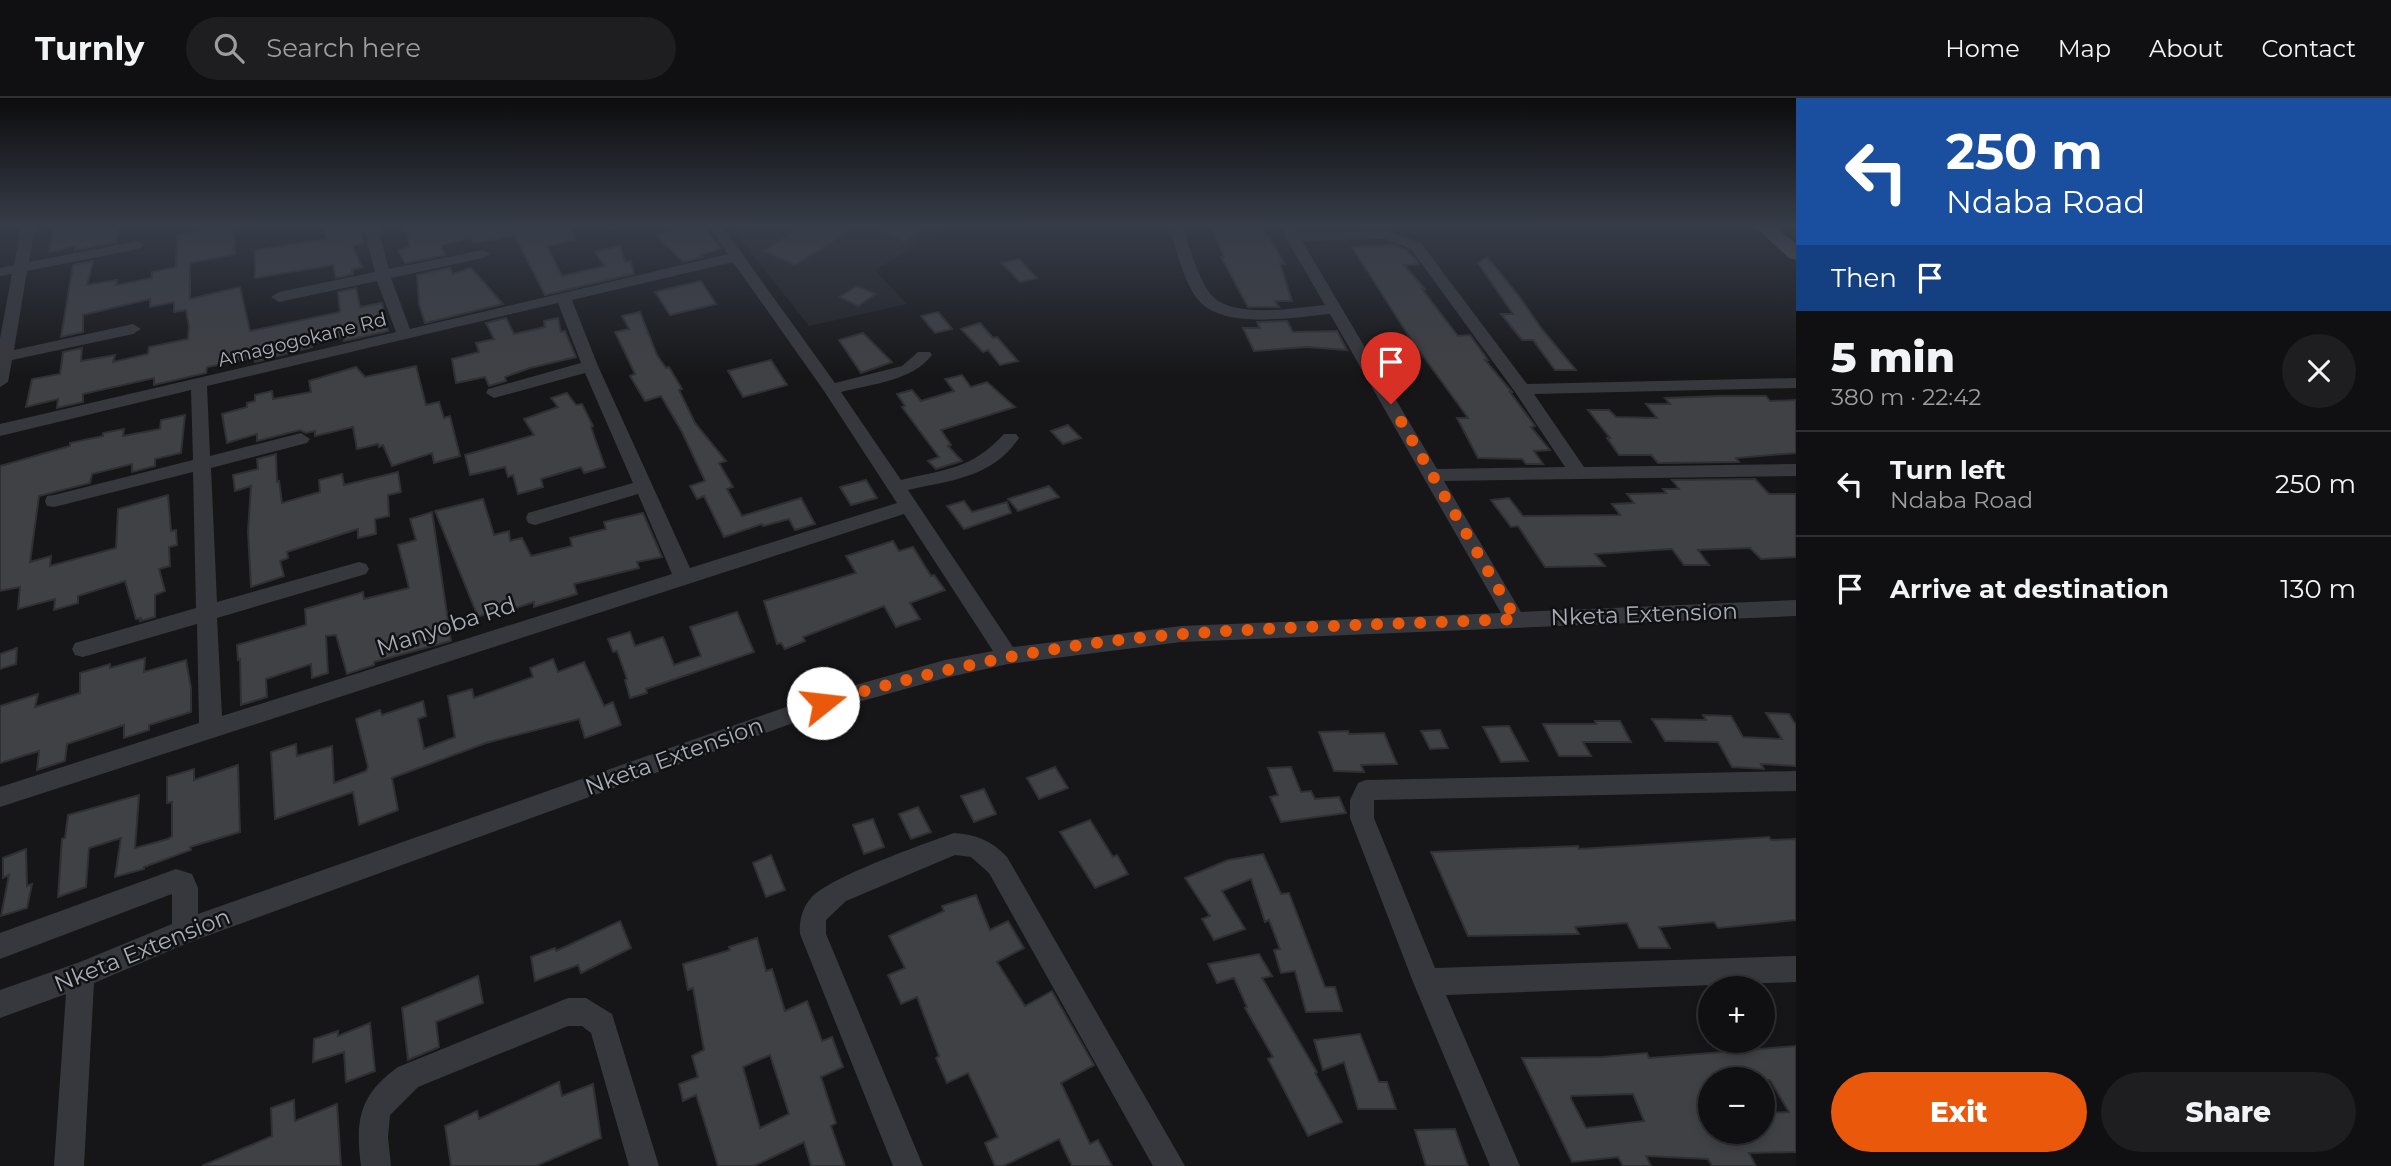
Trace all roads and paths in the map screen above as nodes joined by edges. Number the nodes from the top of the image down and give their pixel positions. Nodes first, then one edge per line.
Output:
1 (18, 276) edge
2 (383, 276) joint
3 (658, 276) edge
4 (749, 276) edge
5 (1196, 276) edge
6 (1316, 276) edge
7 (1437, 276) edge
8 (279, 297) dead end
9 (564, 299) junction
10 (1336, 309) junction
11 (133, 329) dead end
12 (405, 335) junction
13 (924, 355) dead end
14 (2, 357) edge
15 (590, 366) junction
16 (0, 382) edge
17 (1796, 383) edge
18 (199, 385) junction
19 (831, 389) junction
20 (1522, 389) junction
21 (494, 393) dead end
22 (0, 430) edge
23 (1010, 438) dead end
24 (301, 439) dead end
25 (203, 463) junction
26 (1796, 470) edge
27 (1579, 474) junction
28 (1433, 475) junction
29 (645, 486) junction
30 (902, 497) junction
31 (54, 501) dead end
32 (535, 517) dead end
33 (359, 569) dead end
34 (683, 576) junction
35 (1796, 607) edge
36 (208, 613) junction
37 (1516, 619) junction
38 (83, 649) dead end
39 (1008, 656) junction
40 (211, 730) junction
41 (1796, 780) edge
42 (0, 797) edge
43 (185, 931) junction
44 (0, 946) edge
45 (1796, 969) edge
46 (81, 975) junction
47 (1427, 982) junction
48 (0, 1004) edge
49 (69, 1166) edge
50 (376, 1166) edge
51 (644, 1166) edge
52 (908, 1166) edge
53 (1170, 1166) edge
54 (1504, 1166) edge

1 - 14 street
2 - 8 street
2 - 12 street
3 - 9 street, Amagogokane Rd
4 - 19 street
5 - 10 street
6 - 10 street
7 - 20 street
9 - 12 street, Amagogokane Rd
9 - 15 street
10 - 28 street
11 - 14 street
12 - 18 street, Amagogokane Rd
13 - 19 street
14 - 16 street
15 - 21 street
15 - 29 street
17 - 20 street
18 - 22 street, Amagogokane Rd
18 - 25 street
19 - 30 street
20 - 27 street
23 - 30 street, Manyoba Rd
24 - 25 street
25 - 31 street
25 - 36 street
26 - 27 street
27 - 28 street
28 - 37 street
29 - 32 street
29 - 34 street
30 - 34 street, Manyoba Rd
30 - 39 street
33 - 36 street
34 - 40 street, Manyoba Rd
35 - 37 street, Nketa Extension
36 - 38 street
36 - 40 street
37 - 39 street, Nketa Extension
39 - 43 street, Nketa Extension
40 - 42 street, Manyoba Rd
41 - 47 street
43 - 44 street
43 - 46 street, Nketa Extension
45 - 47 street
46 - 48 street, Nketa Extension
46 - 49 street
47 - 54 street
50 - 51 street
52 - 53 street

